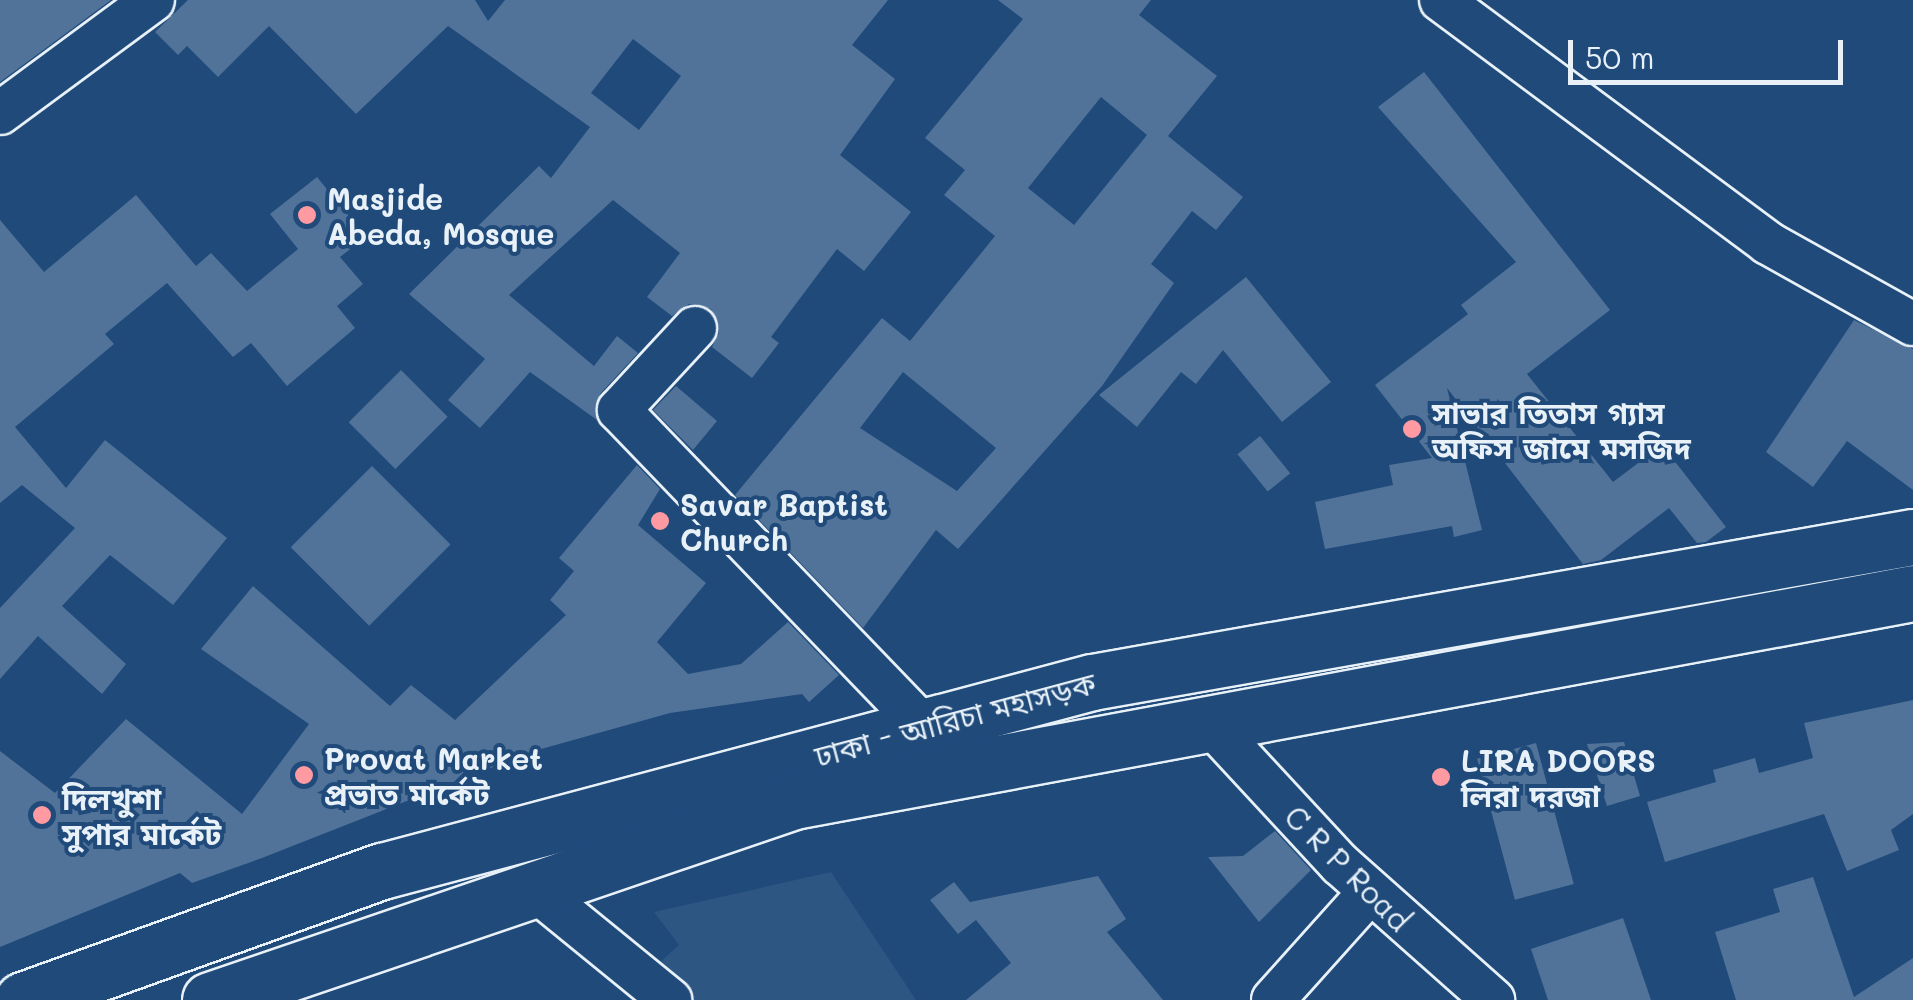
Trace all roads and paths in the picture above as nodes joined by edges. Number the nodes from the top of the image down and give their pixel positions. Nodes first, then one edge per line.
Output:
1 (152, 0) edge
2 (1440, 0) edge
3 (0, 113) edge
4 (1913, 324) edge
5 (695, 328) dead end
6 (1913, 537) edge
7 (1913, 593) edge
8 (1212, 726) junction
9 (924, 727) junction
10 (534, 890) junction
11 (1370, 892) junction
12 (22, 1000) edge
13 (210, 1000) edge
14 (670, 1000) edge
15 (1273, 1000) edge
16 (1492, 1000) edge

1 - 3 street
2 - 4 street
5 - 9 street
6 - 9 highway, ঢাকা - আরিচা মহাসড়ক
7 - 8 highway, ঢাকা - আরিচা মহাসড়ক
8 - 10 highway, ঢাকা - আরিচা মহাসড়ক
8 - 11 street, C R P Road
9 - 12 highway, ঢাকা - আরিচা মহাসড়ক
10 - 13 highway, ঢাকা - আরিচা মহাসড়ক
10 - 14 street
11 - 15 street
11 - 16 street, C R P Road

